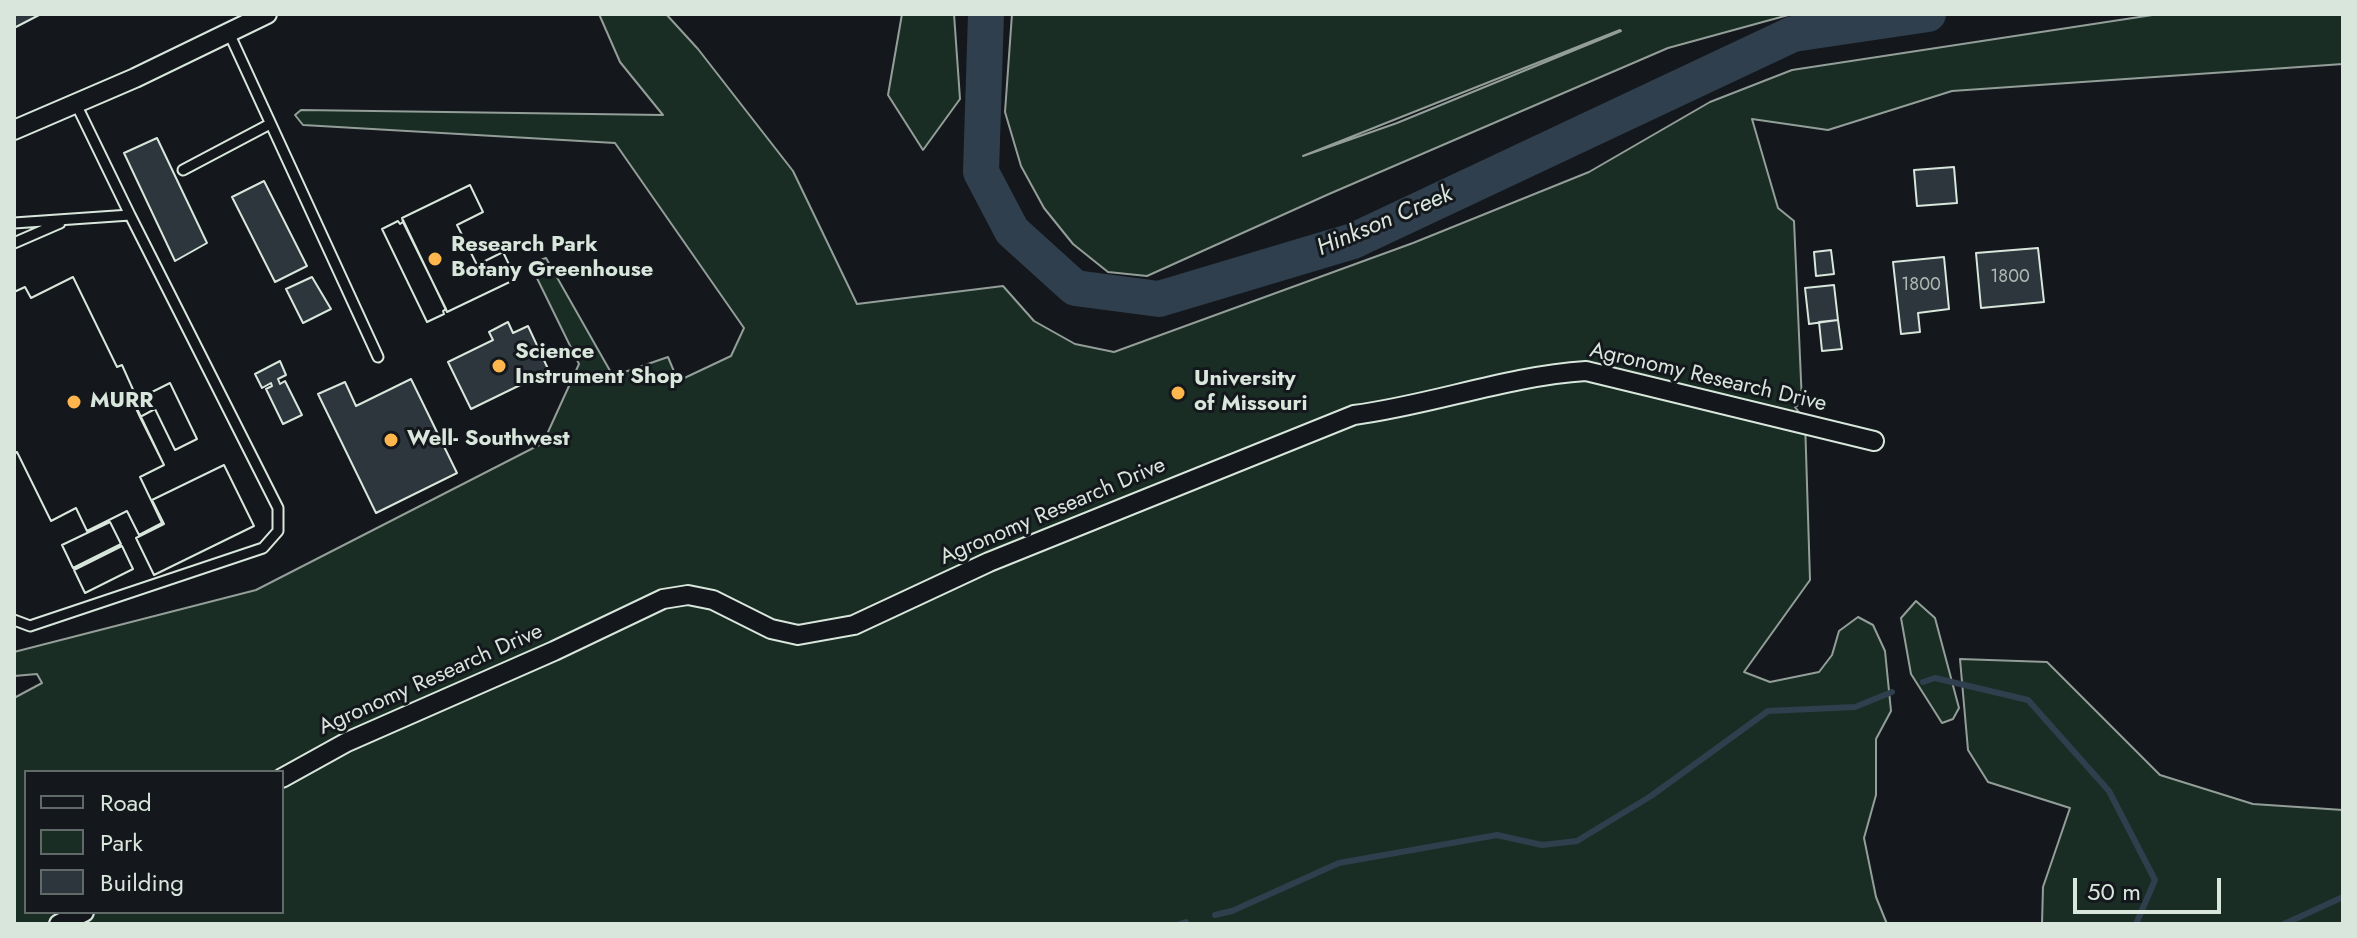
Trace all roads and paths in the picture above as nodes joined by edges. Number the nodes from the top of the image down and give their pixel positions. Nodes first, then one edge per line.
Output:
1 (267, 14) edge
2 (229, 33) junction
3 (76, 104) junction
4 (270, 124) junction
5 (14, 130) edge
6 (183, 170) dead end
7 (130, 215) junction
8 (66, 220) junction
9 (14, 223) edge
10 (14, 243) edge
11 (378, 357) dead end
12 (1874, 441) dead end
13 (14, 620) edge
14 (284, 777) edge
15 (80, 914) edge
16 (59, 924) edge

1 - 2 street
2 - 3 street
2 - 4 lane
3 - 5 street
3 - 7 lane
4 - 6 lane
4 - 11 lane
7 - 8 lane
7 - 13 lane
8 - 9 lane
8 - 10 lane
12 - 14 street, Agronomy Research Drive
15 - 16 street

